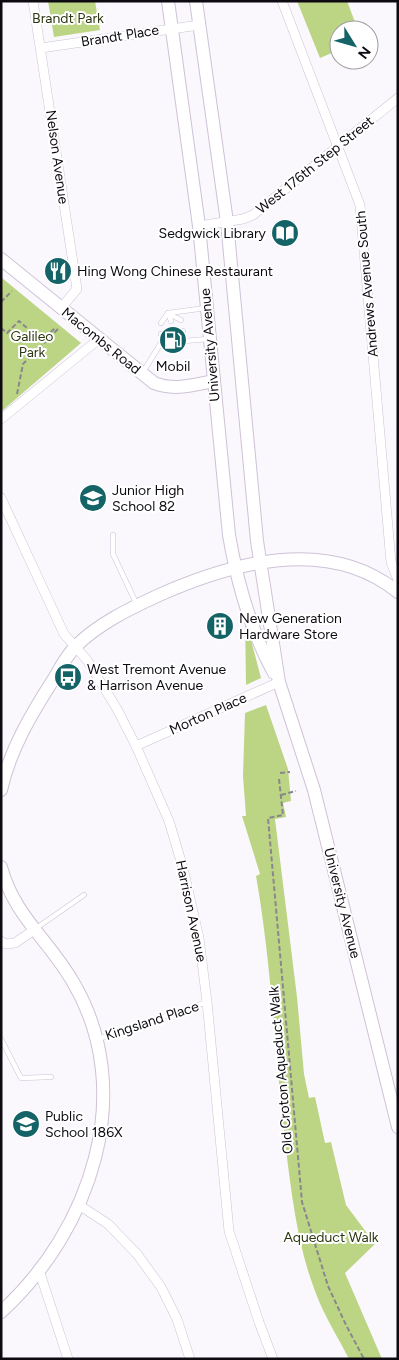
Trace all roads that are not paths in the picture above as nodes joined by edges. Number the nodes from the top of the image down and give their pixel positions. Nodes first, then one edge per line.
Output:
1 (33, 1) edge
2 (168, 1) edge
3 (196, 1) edge
4 (282, 1) edge
5 (199, 25) junction
6 (172, 28) junction
7 (41, 48) junction
8 (398, 98) edge
9 (338, 146) junction
10 (227, 222) junction
11 (198, 226) junction
12 (2, 260) edge
13 (61, 308) junction
14 (207, 308) junction
15 (168, 313) junction
16 (181, 320) dead end
17 (171, 322) dead end
18 (160, 323) dead end
19 (183, 331) dead end
20 (172, 333) dead end
21 (161, 334) dead end
22 (99, 339) junction
23 (210, 339) junction
24 (174, 341) junction
25 (142, 374) junction
26 (214, 381) junction
27 (1, 420) edge
28 (1, 498) edge
29 (113, 535) dead end
30 (261, 562) junction
31 (235, 568) junction
32 (398, 580) edge
33 (398, 592) edge
34 (138, 606) junction
35 (75, 647) junction
36 (279, 682) junction
37 (136, 746) junction
38 (2, 786) edge
39 (1, 867) edge
40 (84, 895) dead end
41 (34, 930) junction
42 (1, 941) edge
43 (208, 1002) junction
44 (1, 1039) edge
45 (97, 1039) junction
46 (51, 1077) dead end
47 (398, 1127) edge
48 (79, 1205) junction
49 (39, 1270) junction
50 (1, 1312) edge
51 (68, 1359) edge
52 (190, 1359) edge
53 (274, 1359) edge

1 - 7 street, Nelson Avenue
2 - 6 main road, University Avenue
3 - 5 main road, University Avenue
4 - 9 street, Andrews Avenue South
5 - 6 street, Brandt Place
5 - 10 main road, University Avenue
6 - 7 street, Brandt Place
6 - 11 main road, University Avenue
7 - 13 street, Nelson Avenue
8 - 9 street, West 176th Step Street
9 - 10 street, West 176th Step Street
9 - 32 street, Andrews Avenue South
10 - 11 street, West 176th Step Street
10 - 30 main road, University Avenue
11 - 14 main road, University Avenue
12 - 13 main road, Macombs Road
13 - 22 main road, Macombs Road
14 - 15 lane
14 - 23 main road, University Avenue
15 - 16 lane
15 - 17 lane
15 - 18 lane
19 - 24 lane
20 - 24 lane
21 - 24 lane
22 - 25 main road, Macombs Road
22 - 27 street
23 - 24 lane
23 - 26 main road, University Avenue
24 - 25 lane
25 - 26 main road, Macombs Road
26 - 31 main road, University Avenue
28 - 35 street, Harrison Avenue
29 - 34 lane
30 - 31 main road
30 - 33 main road
30 - 36 main road, University Avenue
31 - 34 main road
31 - 36 main road, University Avenue
34 - 35 main road
35 - 37 street, Harrison Avenue
35 - 38 main road
36 - 37 street, Morton Place
36 - 47 main road, University Avenue
37 - 43 street, Harrison Avenue
39 - 41 main road
40 - 41 lane
41 - 42 street
41 - 45 main road
43 - 45 lane, Kingsland Place
43 - 53 street, Harrison Avenue
44 - 46 lane
45 - 48 main road
48 - 49 main road
48 - 52 street
49 - 50 main road
49 - 51 street

